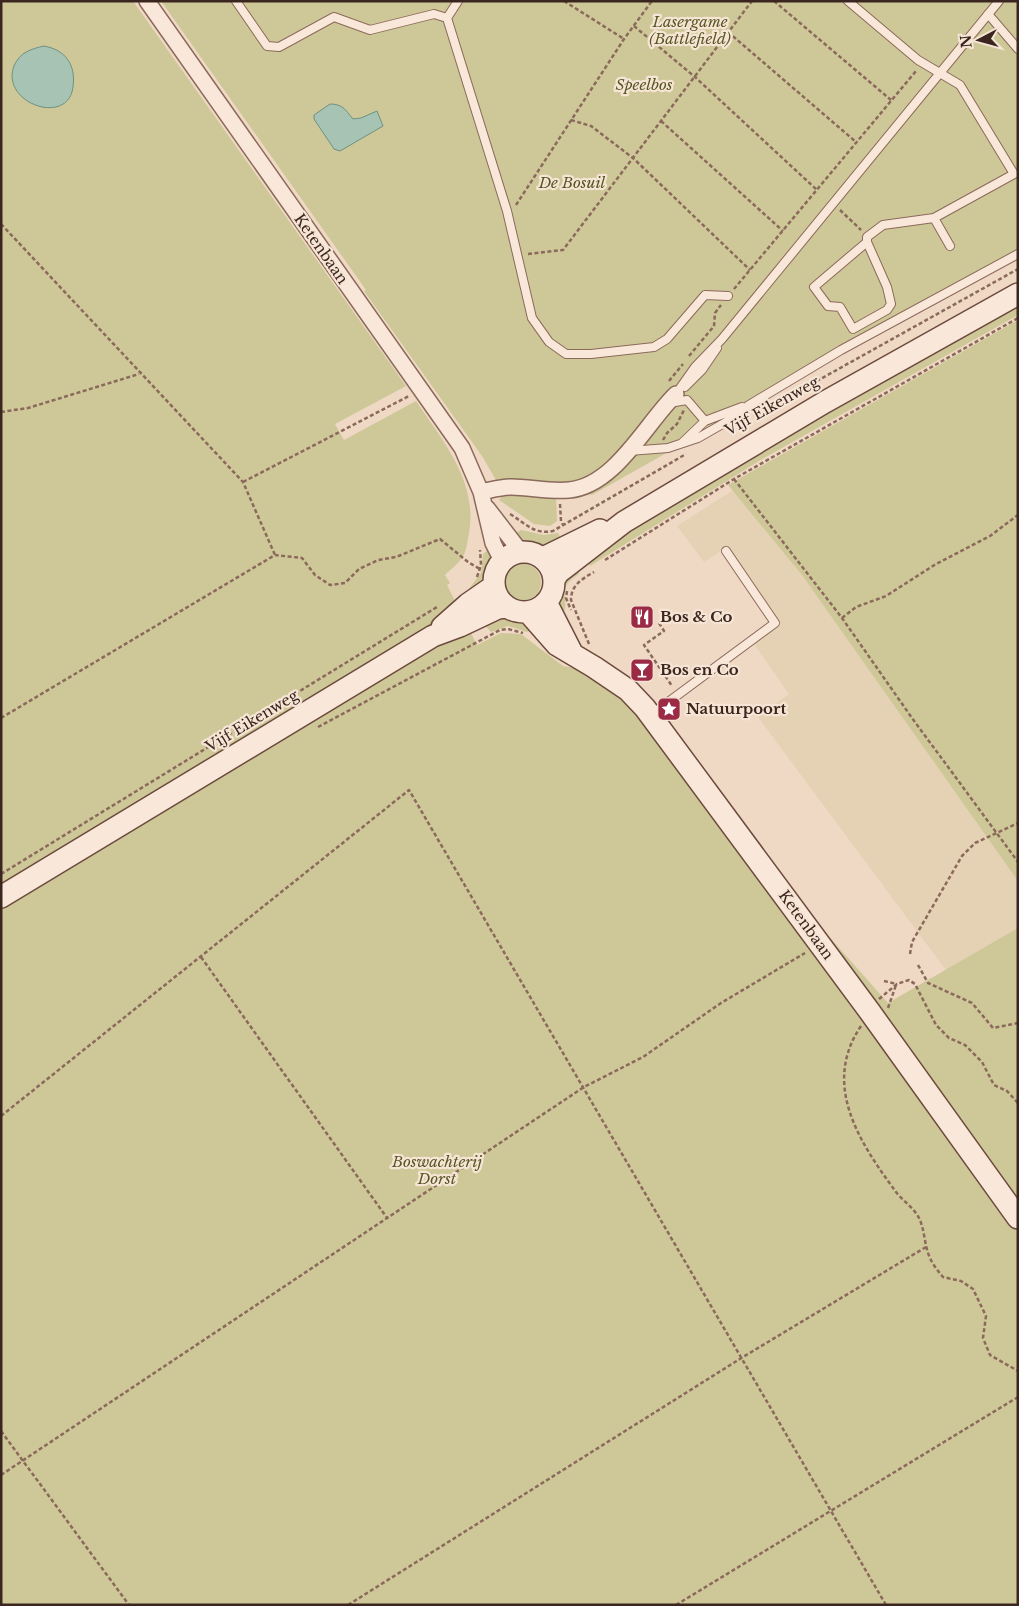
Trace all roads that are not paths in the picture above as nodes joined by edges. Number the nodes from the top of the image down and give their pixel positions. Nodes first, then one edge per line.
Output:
1 (147, 1) edge
2 (236, 1) edge
3 (458, 1) edge
4 (848, 1) edge
5 (999, 1) edge
6 (988, 14) junction
7 (447, 18) junction
8 (1018, 50) edge
9 (941, 74) junction
10 (1016, 177) edge
11 (934, 218) junction
12 (867, 239) junction
13 (950, 246) dead end
14 (1018, 254) edge
15 (1018, 294) edge
16 (728, 296) road end
17 (677, 399) junction
18 (749, 404) junction
19 (706, 421) junction
20 (680, 444) junction
21 (629, 451) junction
22 (482, 497) junction
23 (624, 522) junction
24 (726, 551) dead end
25 (521, 552) junction
26 (542, 558) junction
27 (502, 561) junction
28 (554, 580) junction
29 (494, 586) junction
30 (507, 607) junction
31 (537, 607) junction
32 (433, 636) junction
33 (650, 715) junction
34 (1, 897) edge
35 (1018, 1218) edge

1 - 22 street, Ketenbaan
2 - 7 lane
3 - 7 lane
4 - 9 lane
5 - 6 lane
6 - 8 lane
6 - 9 lane
7 - 16 lane
9 - 10 lane
9 - 17 lane
10 - 11 lane
11 - 12 lane
11 - 13 lane
12 - 12 lane
14 - 18 lane
15 - 23 main road, Vijf Eikenweg
17 - 19 lane
17 - 21 street
18 - 19 lane
18 - 20 lane
19 - 20 lane
20 - 21 lane
21 - 22 street
22 - 25 street, Ketenbaan
22 - 27 street, Ketenbaan
23 - 26 main road, Vijf Eikenweg
23 - 28 main road, Vijf Eikenweg
24 - 33 lane
25 - 26 main road
25 - 27 main road
26 - 28 main road
27 - 29 main road
28 - 31 main road
29 - 30 main road
29 - 32 main road, Vijf Eikenweg
30 - 31 main road
30 - 32 main road, Vijf Eikenweg
31 - 33 main road, Ketenbaan
32 - 34 main road, Vijf Eikenweg
33 - 35 main road, Ketenbaan

